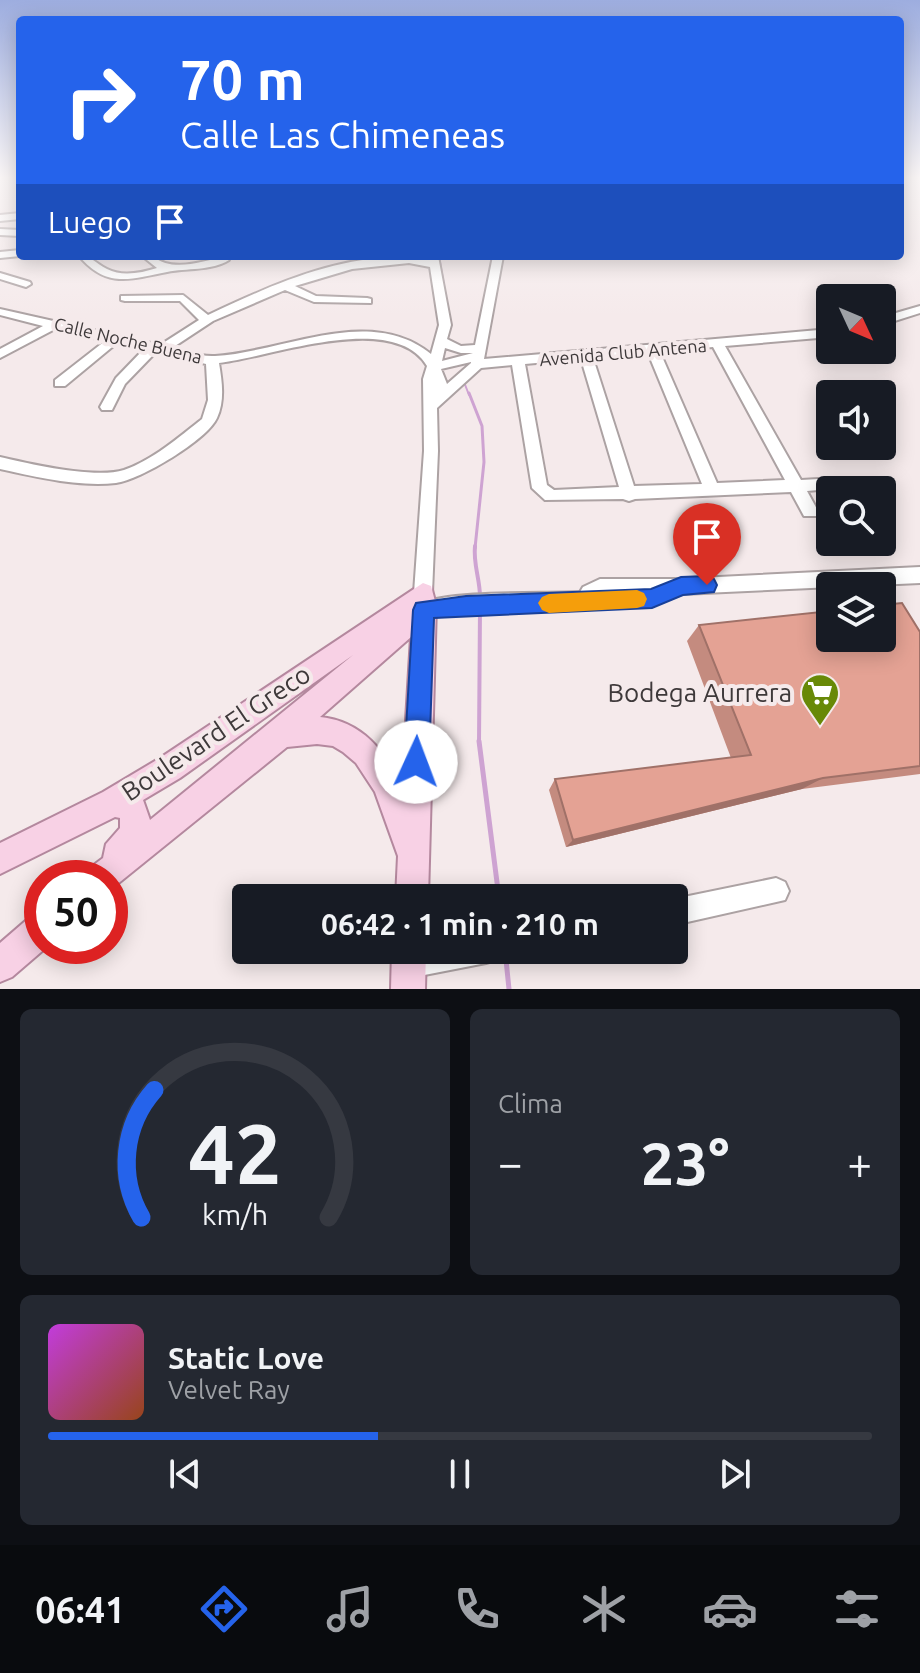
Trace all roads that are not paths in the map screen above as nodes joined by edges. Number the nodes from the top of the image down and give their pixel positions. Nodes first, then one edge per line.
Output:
1 (87, 260) edge
2 (150, 260) edge
3 (224, 260) dead end
4 (381, 260) edge
5 (433, 260) edge
6 (497, 260) edge
7 (165, 269) junction
8 (0, 276) edge
9 (26, 284) dead end
10 (287, 287) junction
11 (125, 298) dead end
12 (367, 301) dead end
13 (920, 307) edge
14 (0, 312) edge
15 (896, 315) edge
16 (206, 320) junction
17 (53, 325) junction
18 (816, 332) edge
19 (816, 333) edge
20 (114, 340) junction
21 (445, 343) junction
22 (718, 344) junction
23 (158, 348) junction
24 (653, 349) junction
25 (0, 354) edge
26 (586, 355) junction
27 (472, 358) junction
28 (212, 361) junction
29 (518, 362) junction
30 (435, 366) junction
31 (60, 383) dead end
32 (444, 393) junction
33 (431, 406) junction
34 (107, 407) dead end
35 (0, 463) edge
36 (816, 486) edge
37 (796, 487) junction
38 (713, 491) junction
39 (629, 495) junction
40 (810, 511) dead end
41 (920, 575) edge
42 (424, 601) junction
43 (251, 712) junction
44 (273, 740) junction
45 (113, 802) junction
46 (413, 855) junction
47 (0, 859) edge
48 (111, 860) edge
49 (124, 860) edge
50 (412, 884) edge
51 (776, 891) dead end
52 (688, 909) edge
53 (24, 944) edge
54 (0, 965) edge

1 - 7 street
2 - 7 street
3 - 7 street
4 - 10 street
5 - 21 street
6 - 27 street
8 - 9 street
10 - 12 street
10 - 16 street
11 - 16 street
13 - 15 street
14 - 17 street, Calle Noche Buena
16 - 23 street
17 - 20 street, Calle Noche Buena
17 - 25 street
18 - 27 street, Avenida Club Antena
19 - 22 street, Avenida Club Antena
20 - 23 street, Calle Noche Buena
20 - 31 street
21 - 27 street
21 - 27 street
21 - 30 street
22 - 24 street, Avenida Club Antena
22 - 37 street
23 - 28 street, Calle Noche Buena
23 - 34 street
24 - 26 street, Avenida Club Antena
24 - 38 street
26 - 29 street, Avenida Club Antena
26 - 39 street
27 - 29 street, Avenida Club Antena
27 - 30 street, Avenida Club Antena
27 - 32 street
28 - 30 street, Calle Noche Buena
28 - 35 street
29 - 39 street
30 - 32 street
30 - 33 street
32 - 33 street
33 - 42 street
36 - 37 street
37 - 38 street
37 - 40 street
38 - 39 street
41 - 42 street
42 - 43 main road, Boulevard El Greco
42 - 44 main road, Boulevard El Greco
42 - 46 main road
43 - 44 main road
43 - 45 main road, Boulevard El Greco
44 - 46 main road
44 - 49 main road, Boulevard El Greco
45 - 47 main road, Boulevard El Greco
45 - 48 main road
46 - 50 main road
51 - 52 street
53 - 54 main road

